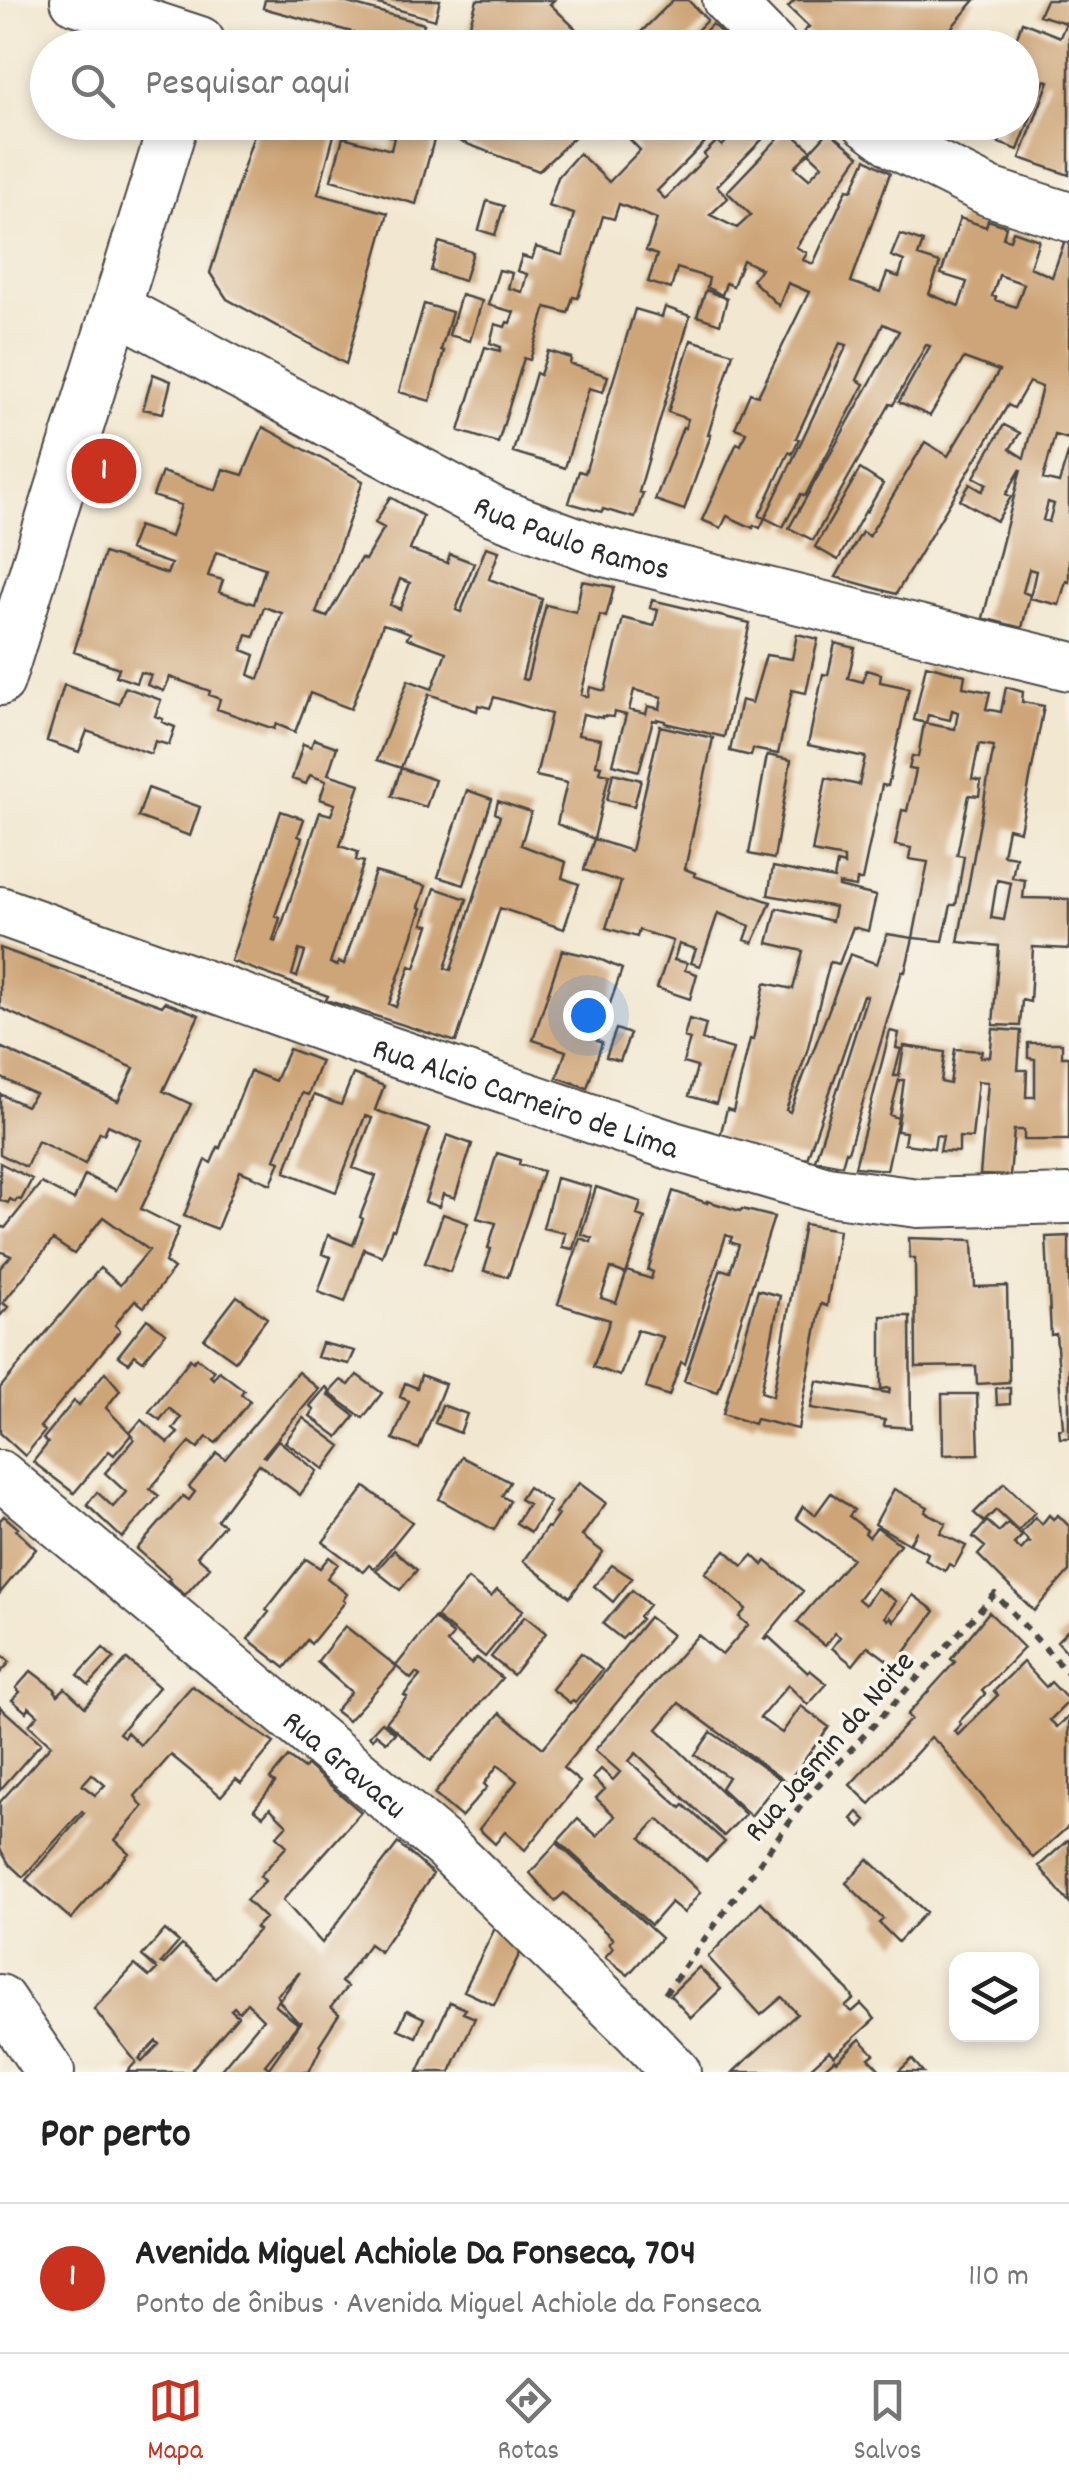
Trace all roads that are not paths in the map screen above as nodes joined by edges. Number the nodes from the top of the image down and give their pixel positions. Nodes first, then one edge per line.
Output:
1 (75, 0) edge
2 (728, 0) edge
3 (203, 30) edge
4 (757, 30) edge
5 (168, 140) edge
6 (890, 140) edge
7 (1069, 216) edge
8 (116, 308) junction
9 (1069, 666) edge
10 (0, 681) edge
11 (0, 910) edge
12 (1069, 1199) edge
13 (0, 1474) edge
14 (0, 1998) edge
15 (50, 2072) edge
16 (676, 2072) edge

1 - 3 street
2 - 4 street
5 - 8 street
6 - 7 street
8 - 9 street, Rua Paulo Ramos
8 - 10 street
11 - 12 street, Rua Alcio Carneiro de Lima
13 - 16 street, Rua Gravacu
14 - 15 street

